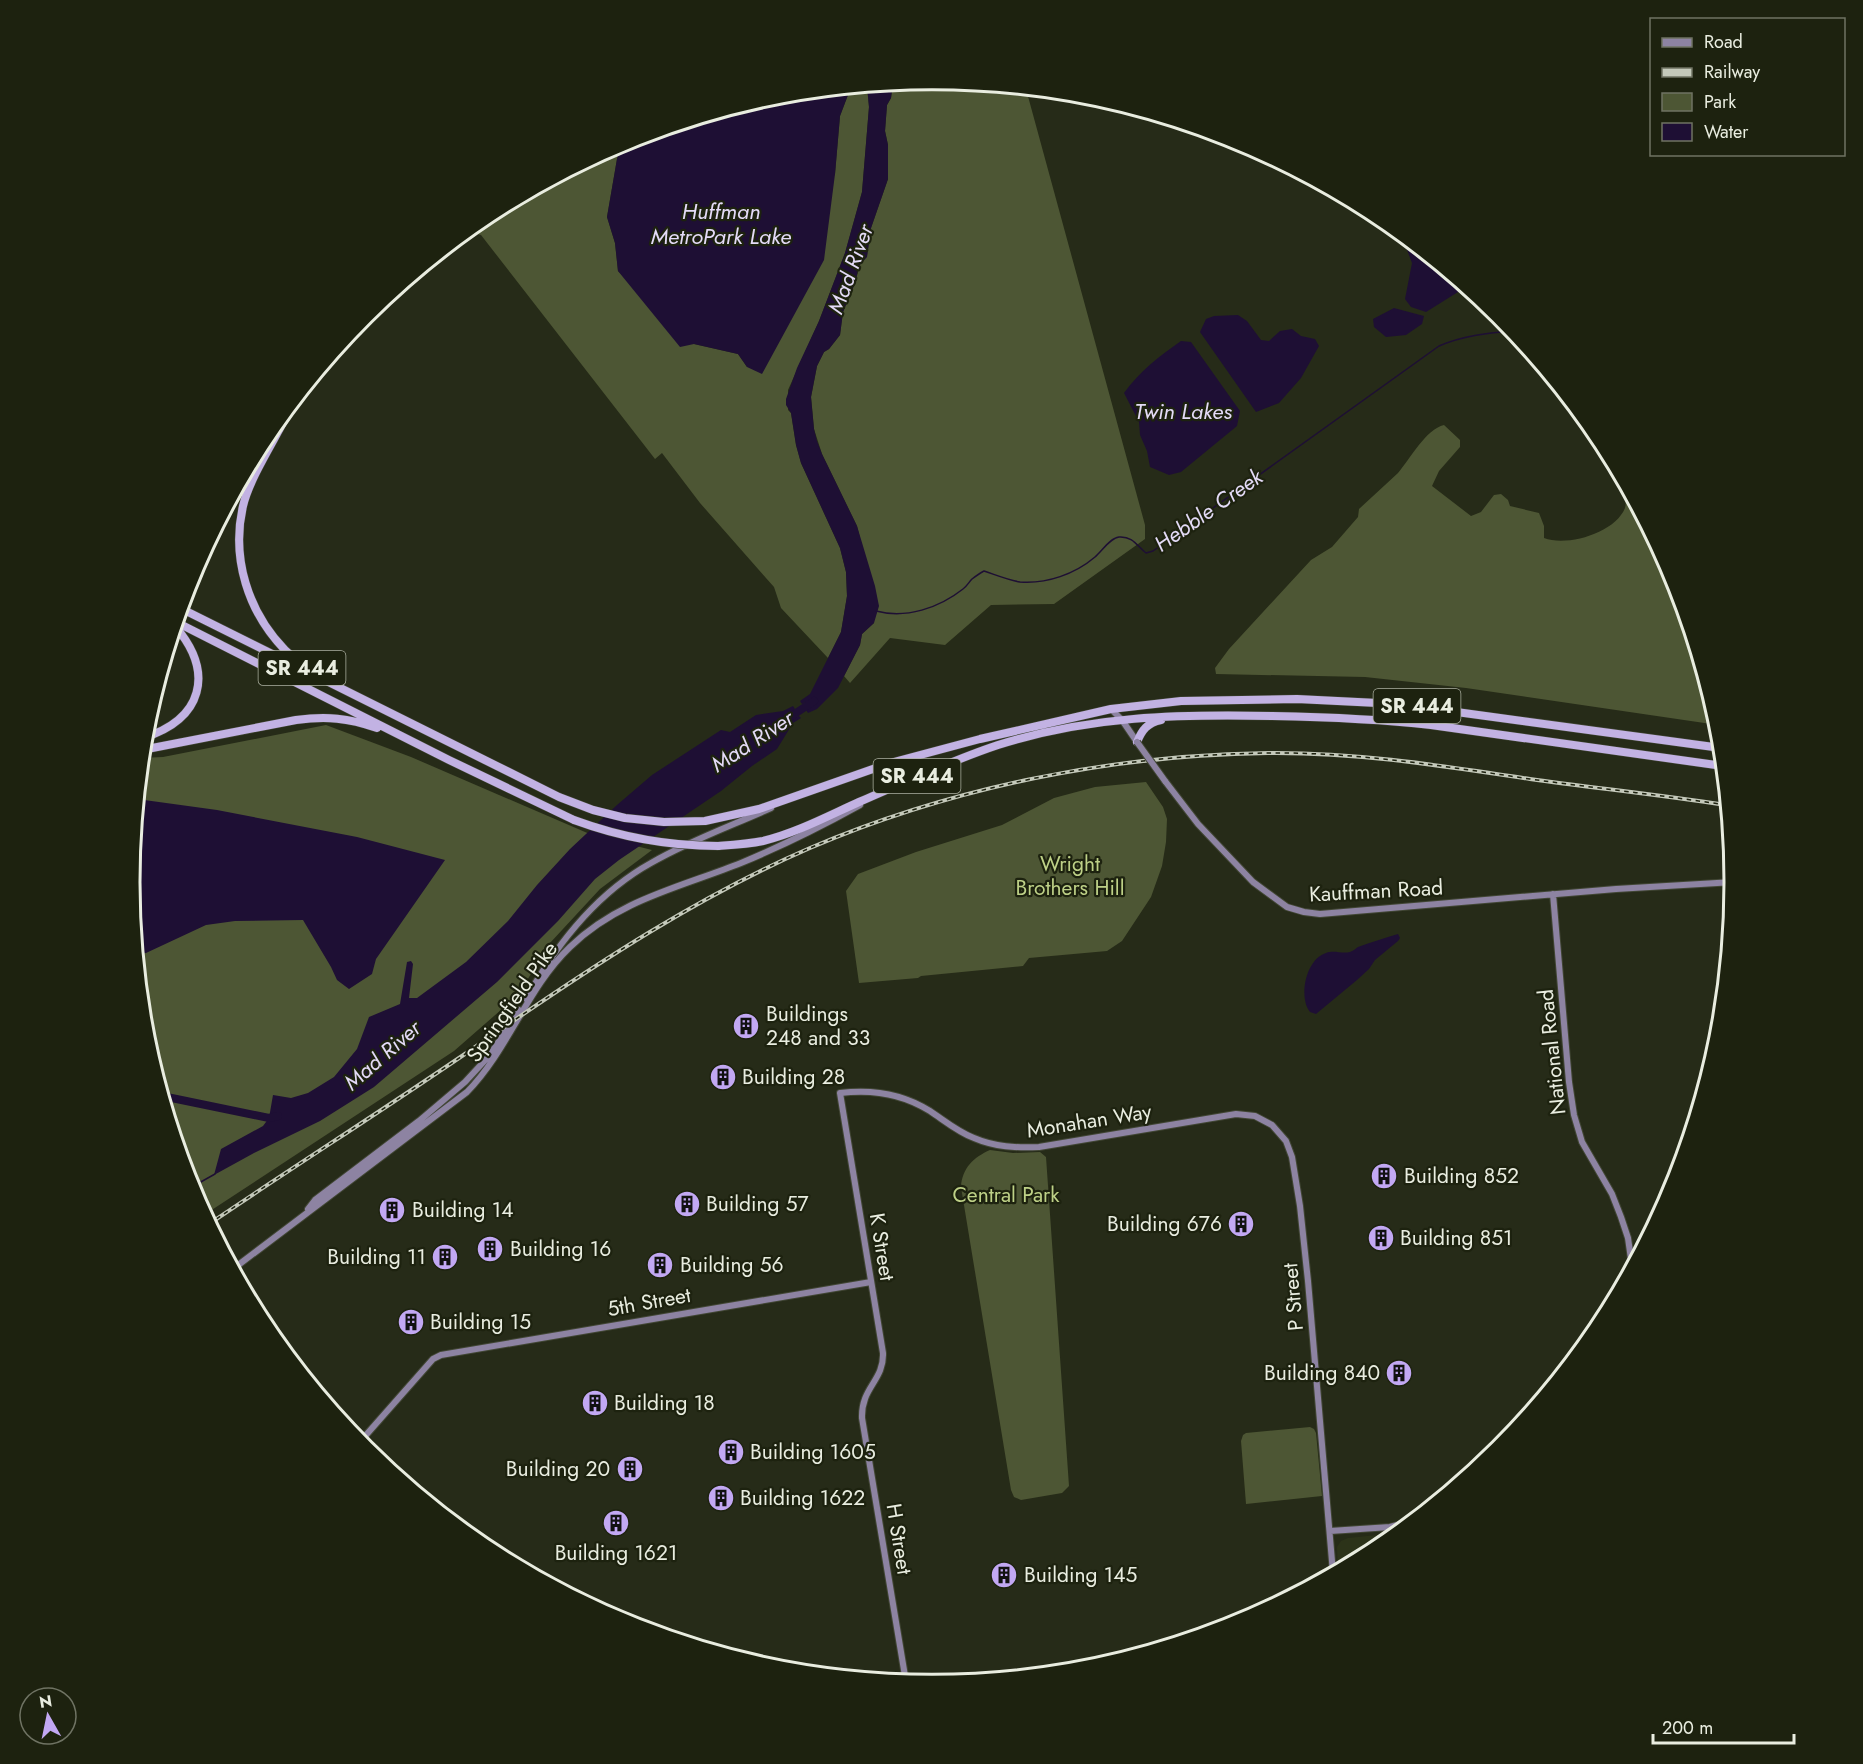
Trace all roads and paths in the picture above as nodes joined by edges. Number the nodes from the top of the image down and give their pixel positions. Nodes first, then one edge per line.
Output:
1 (274, 440) edge
2 (188, 612) edge
3 (182, 627) edge
4 (180, 632) edge
5 (317, 676) junction
6 (1111, 708) junction
7 (1246, 715) junction
8 (1122, 720) junction
9 (154, 735) edge
10 (407, 738) junction
11 (1137, 742) junction
12 (1711, 747) edge
13 (151, 748) edge
14 (1715, 765) edge
15 (876, 768) junction
16 (901, 784) junction
17 (1724, 883) edge
18 (1553, 894) junction
19 (840, 1093) joint
20 (1175, 1124) joint
21 (302, 1215) junction
22 (1630, 1254) edge
23 (239, 1265) edge
24 (872, 1282) junction
25 (863, 1401) joint
26 (365, 1436) edge
27 (1390, 1527) edge
28 (1330, 1531) junction
29 (1332, 1565) edge
30 (904, 1673) edge

1 - 5 highway
2 - 5 highway, SR 444
3 - 10 highway, SR 444
4 - 9 highway
5 - 15 highway, SR 444
6 - 8 main road, Kauffman Road
6 - 12 highway, SR 444
6 - 15 highway, SR 444
7 - 8 highway, SR 444
7 - 11 highway
7 - 14 highway, SR 444
8 - 11 main road, Kauffman Road
8 - 16 highway, SR 444
10 - 13 highway
10 - 16 highway, SR 444, bridge
11 - 18 main road, Kauffman Road, bridge
15 - 21 main road, Springfield Pike
16 - 21 main road, Springfield Pike
17 - 18 main road, Kauffman Road
18 - 22 main road, National Road
19 - 20 main road, Monahan Way
19 - 24 main road, K Street
20 - 28 main road, P Street
21 - 23 main road, Springfield Pike
24 - 25 main road, K Street
24 - 26 main road, 5th Street
25 - 30 main road, H Street
27 - 28 main road
28 - 29 main road, P Street

